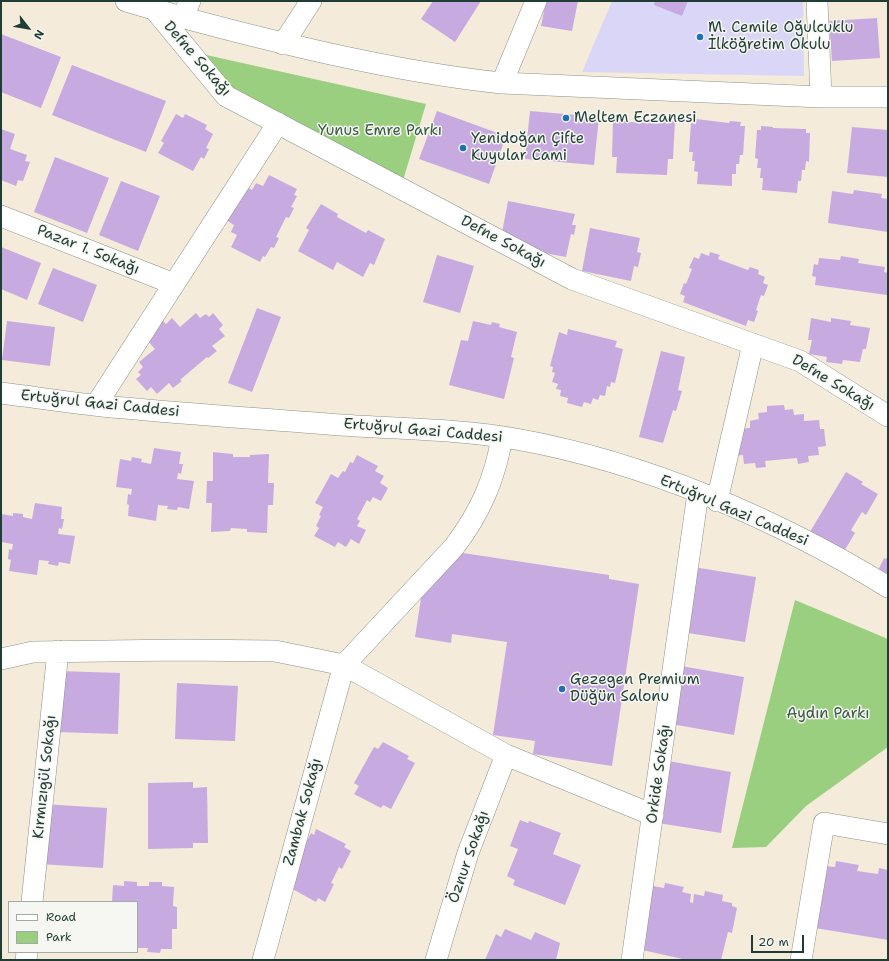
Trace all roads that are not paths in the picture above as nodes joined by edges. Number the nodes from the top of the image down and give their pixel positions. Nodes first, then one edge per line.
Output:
1 (126, 1) edge
2 (311, 1) edge
3 (536, 1) edge
4 (817, 1) edge
5 (155, 10) junction
6 (186, 10) edge
7 (283, 44) junction
8 (502, 83) junction
9 (821, 97) junction
10 (888, 97) edge
11 (278, 124) junction
12 (1, 216) edge
13 (174, 284) junction
14 (753, 344) junction
15 (1, 393) edge
16 (96, 405) junction
17 (888, 416) edge
18 (502, 437) junction
19 (698, 493) junction
20 (717, 501) junction
21 (888, 587) edge
22 (58, 651) junction
23 (1, 660) edge
24 (344, 665) junction
25 (506, 755) junction
26 (653, 815) junction
27 (888, 834) edge
28 (32, 901) edge
29 (263, 960) edge
30 (436, 960) edge
31 (632, 960) edge
32 (800, 960) edge

1 - 5 street
2 - 7 street
3 - 8 street
4 - 9 street
5 - 6 street
5 - 11 street, Defne Sokağı
6 - 7 street
7 - 8 street
8 - 9 street
9 - 10 street
11 - 13 street
11 - 14 street, Defne Sokağı
12 - 13 street, Pazar 1. Sokağı
13 - 16 street
14 - 17 street, Defne Sokağı
14 - 20 street
15 - 16 street, Ertuğrul Gazi Caddesi
16 - 18 street, Ertuğrul Gazi Caddesi
18 - 19 street, Ertuğrul Gazi Caddesi
18 - 24 street
19 - 20 street, Ertuğrul Gazi Caddesi
19 - 26 street, Orkide Sokağı
20 - 21 street, Ertuğrul Gazi Caddesi
22 - 23 street
22 - 24 street
22 - 28 street, Kırmızıgül Sokağı
24 - 25 street
24 - 29 street, Zambak Sokağı
25 - 26 street
25 - 30 street, Öznur Sokağı
26 - 31 street, Orkide Sokağı
27 - 32 street

